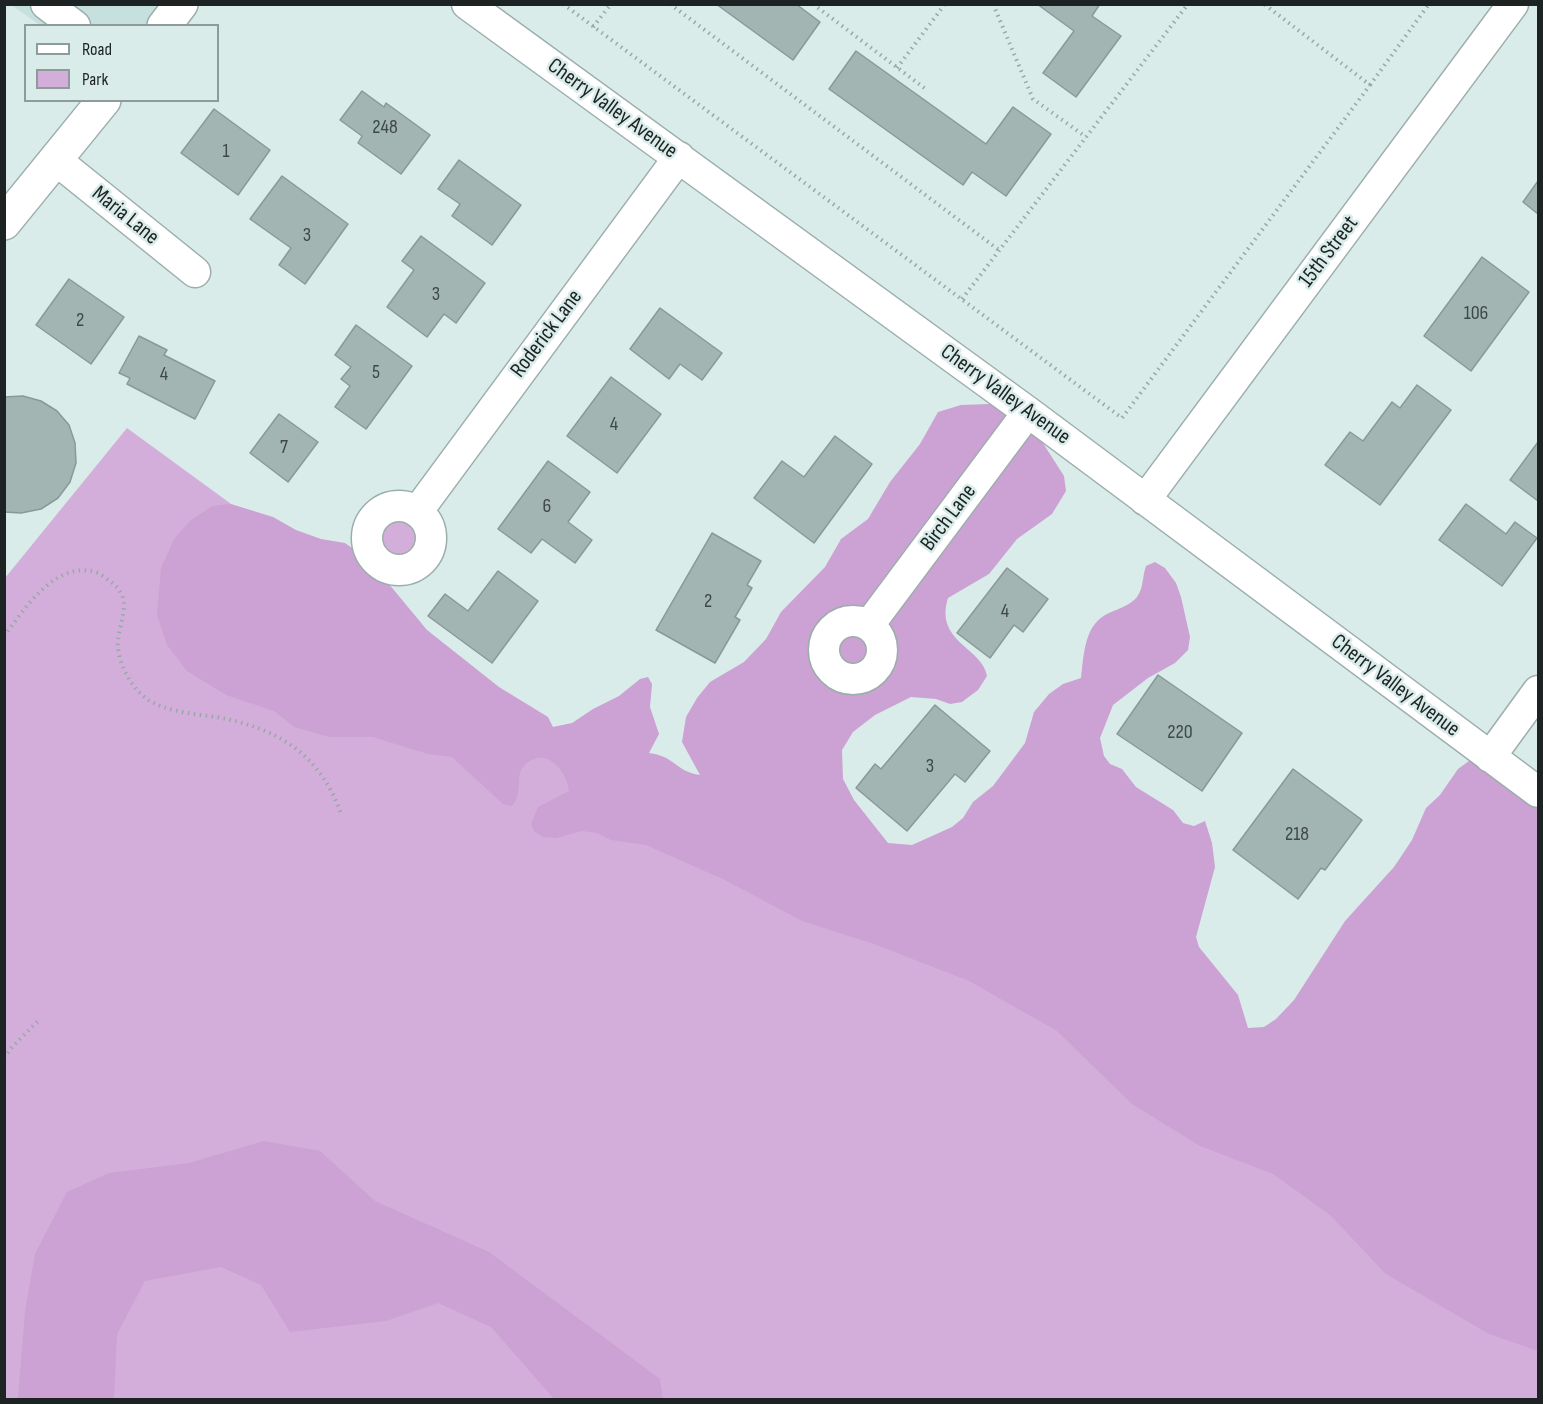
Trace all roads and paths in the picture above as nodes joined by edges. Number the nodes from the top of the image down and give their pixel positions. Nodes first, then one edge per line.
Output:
1 (46, 4) edge
2 (182, 4) edge
3 (467, 4) edge
4 (563, 4) edge
5 (611, 4) edge
6 (670, 4) edge
7 (813, 4) edge
8 (945, 4) edge
9 (993, 4) edge
10 (1188, 4) edge
11 (1264, 4) edge
12 (1429, 4) edge
13 (1513, 4) edge
14 (72, 24) edge
15 (166, 24) edge
16 (593, 27) junction
17 (897, 68) junction
18 (1370, 85) junction
19 (927, 90) dead end
20 (102, 102) edge
21 (1086, 137) junction
22 (679, 157) junction
23 (56, 160) junction
24 (4, 223) edge
25 (999, 250) junction
26 (195, 272) dead end
27 (962, 299) junction
28 (1028, 412) junction
29 (1145, 500) junction
30 (417, 512) dead end
31 (869, 625) dead end
32 (4, 636) edge
33 (1539, 691) edge
34 (1490, 757) junction
35 (1539, 792) edge
36 (341, 814) dead end
37 (38, 1021) dead end
38 (4, 1058) edge

1 - 14 street
2 - 15 main road
3 - 22 street, Cherry Valley Avenue
4 - 16 path
5 - 16 path
6 - 25 path
7 - 17 path
8 - 17 path
9 - 21 path
10 - 21 path
11 - 18 path
12 - 18 path
13 - 29 street, 15th Street
16 - 27 path
17 - 19 path
18 - 27 path
20 - 23 main road
21 - 25 path
22 - 28 street, Cherry Valley Avenue
22 - 30 street, Roderick Lane
23 - 24 main road
23 - 26 street, Maria Lane
25 - 27 path
28 - 29 street, Cherry Valley Avenue
28 - 31 street, Birch Lane
29 - 34 street, Cherry Valley Avenue
32 - 36 path
33 - 34 street
34 - 35 street, Cherry Valley Avenue
37 - 38 path

